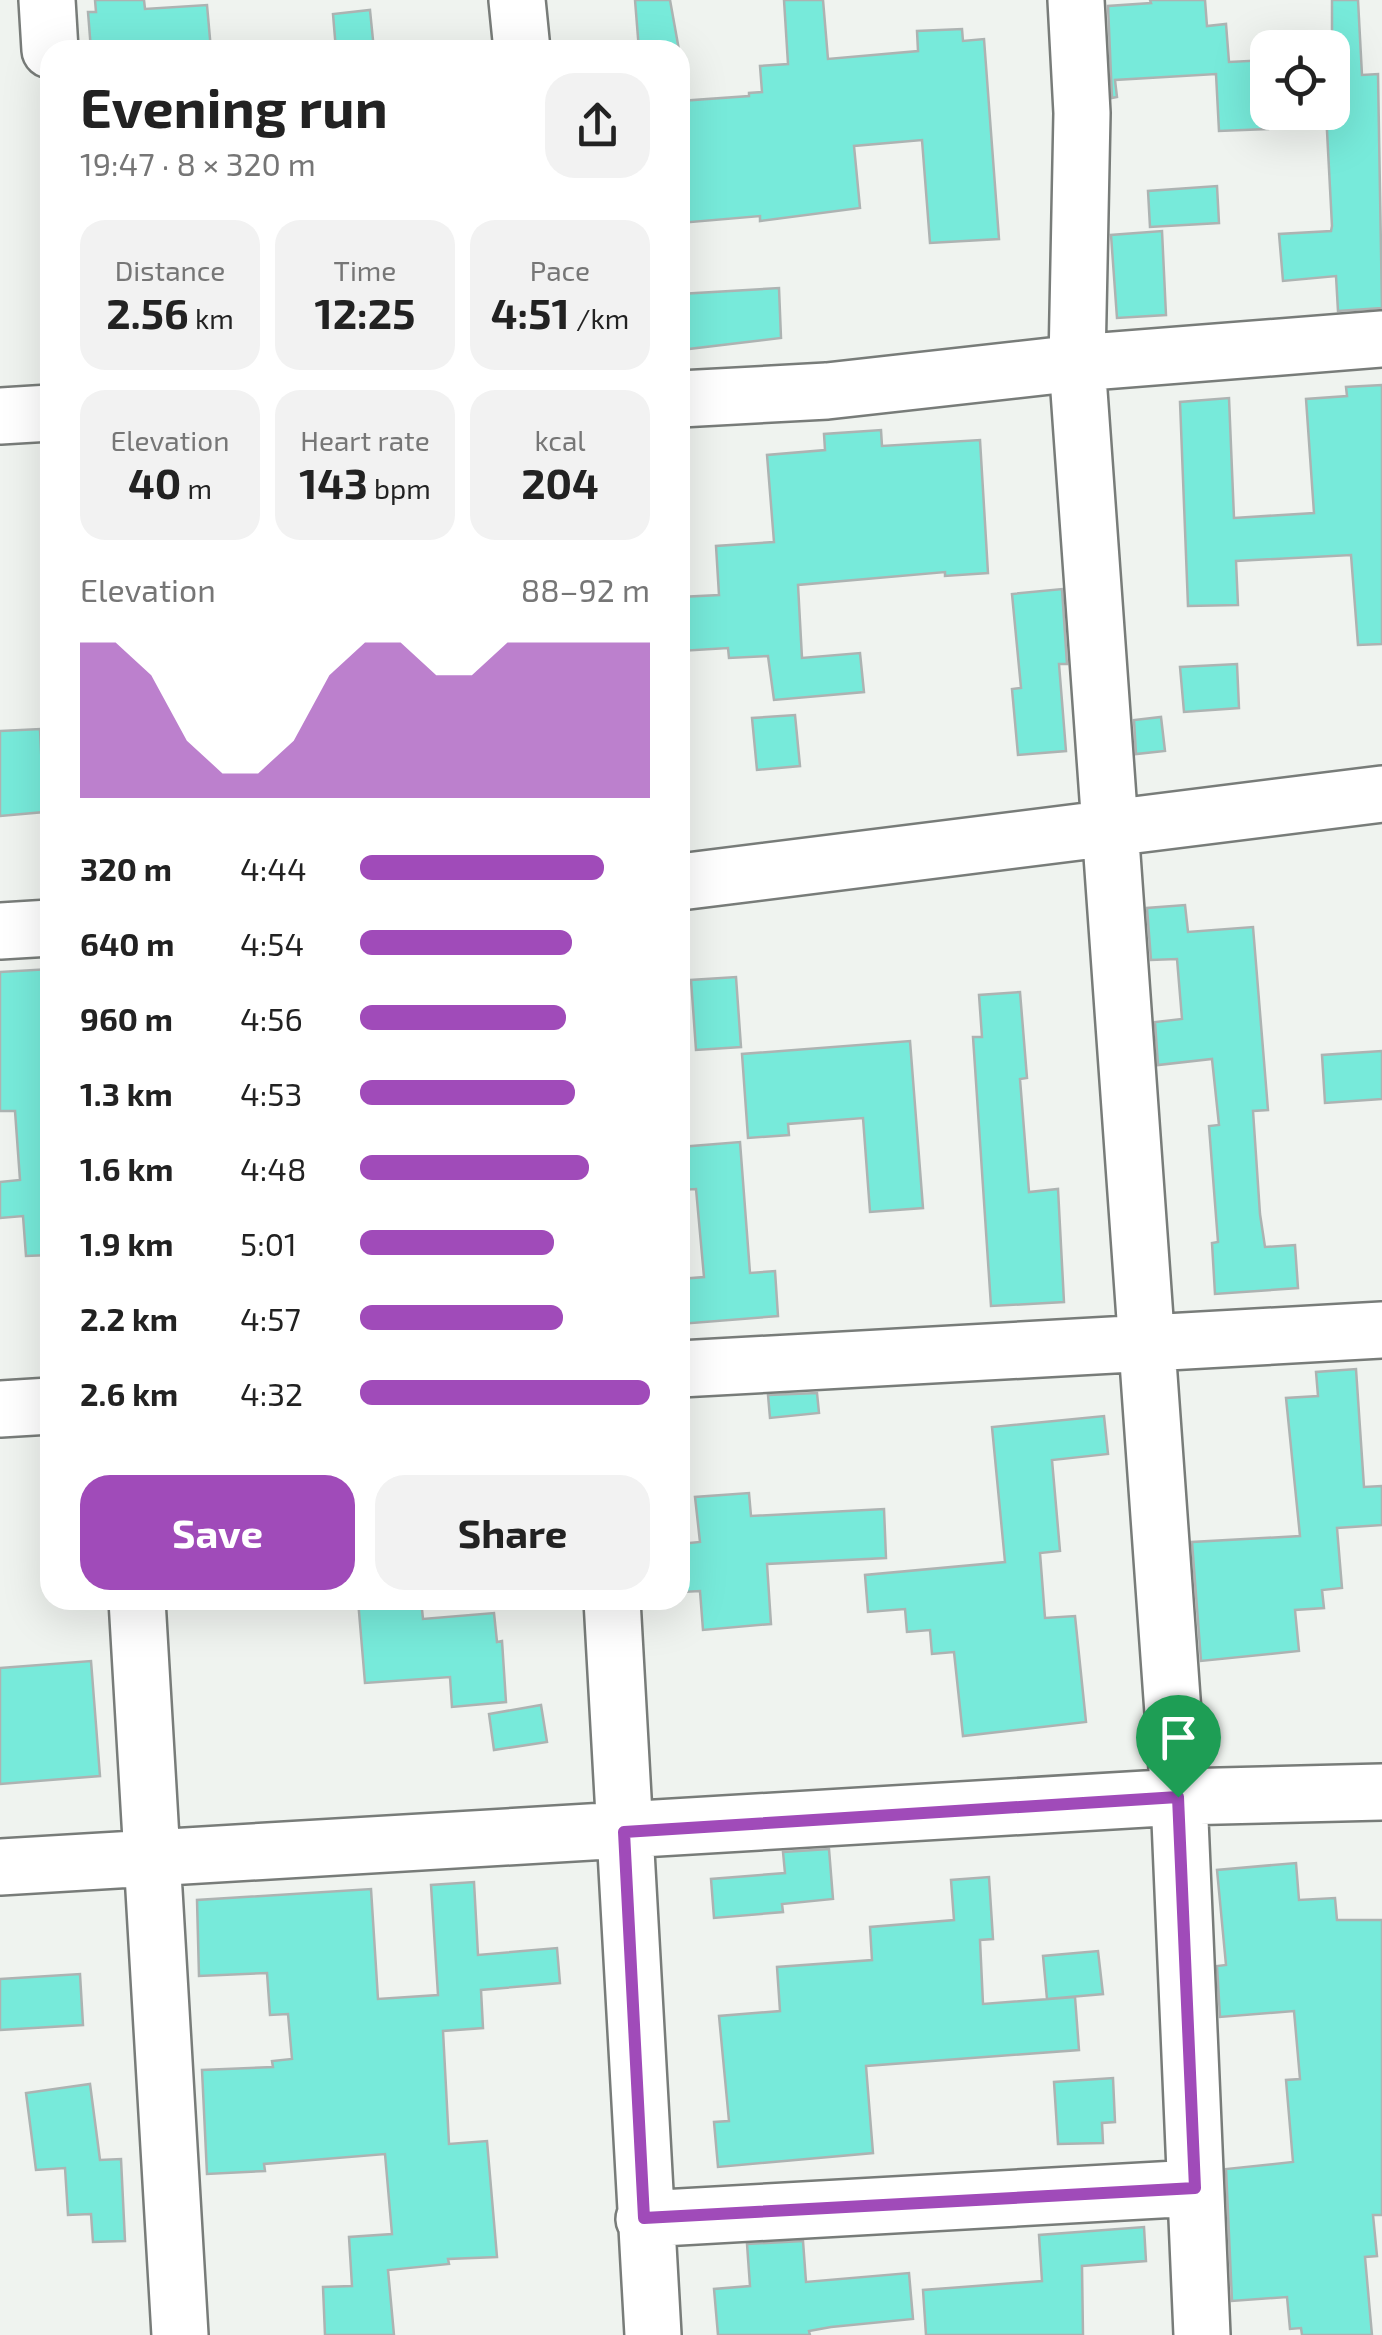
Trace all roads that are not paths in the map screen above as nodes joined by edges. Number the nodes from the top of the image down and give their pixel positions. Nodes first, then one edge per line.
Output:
1 (47, 0) edge
2 (516, 0) edge
3 (1076, 0) edge
4 (49, 40) edge
5 (521, 40) edge
6 (1382, 339) edge
7 (1077, 363) junction
8 (690, 399) edge
9 (40, 414) edge
10 (0, 416) edge
11 (1382, 794) edge
12 (1107, 829) junction
13 (690, 881) edge
14 (40, 929) edge
15 (0, 931) edge
16 (1382, 1330) edge
17 (1148, 1344) junction
18 (690, 1367) edge
19 (40, 1407) edge
20 (0, 1409) edge
21 (138, 1610) edge
22 (613, 1610) edge
23 (1382, 1792) edge
24 (1178, 1797) junction
25 (624, 1832) junction
26 (151, 1858) junction
27 (0, 1867) edge
28 (1195, 2188) junction
29 (644, 2218) junction
30 (180, 2335) edge
31 (653, 2335) edge
32 (1202, 2335) edge

1 - 4 street
2 - 5 street
3 - 7 street
6 - 7 street
7 - 8 street
7 - 12 street
9 - 10 street
11 - 12 street
12 - 13 street
12 - 17 street
14 - 15 street
16 - 17 street
17 - 18 street
17 - 24 street
19 - 20 street
21 - 26 street
22 - 25 street
23 - 24 street
24 - 25 street
24 - 28 street
25 - 26 street
25 - 29 street
26 - 27 street
26 - 30 street
28 - 29 street
28 - 32 street
29 - 31 street

